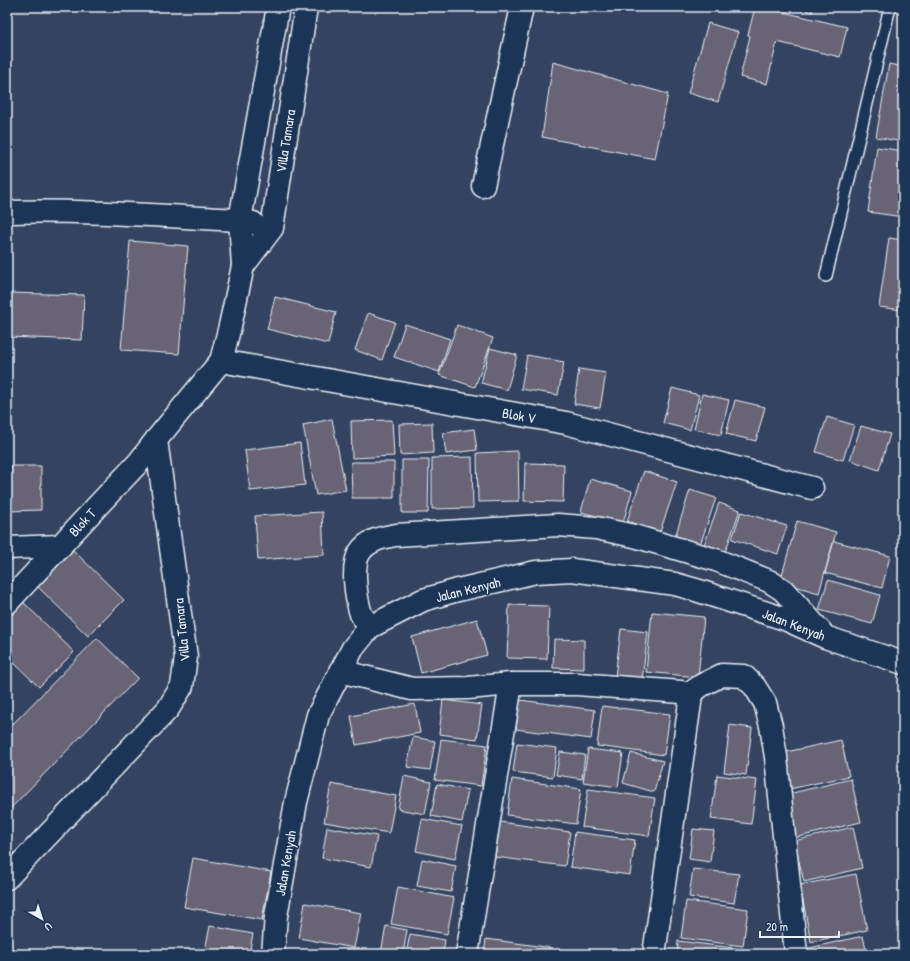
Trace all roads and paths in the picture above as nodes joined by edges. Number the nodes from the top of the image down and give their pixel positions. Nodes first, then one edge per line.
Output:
1 (278, 7) edge
2 (306, 7) edge
3 (522, 7) edge
4 (890, 7) edge
5 (483, 186) dead end
6 (7, 212) edge
7 (240, 220) junction
8 (272, 228) junction
9 (243, 266) junction
10 (826, 276) dead end
11 (221, 361) junction
12 (156, 440) junction
13 (812, 488) dead end
14 (61, 546) junction
15 (7, 548) edge
16 (7, 604) edge
17 (370, 627) junction
18 (825, 637) junction
19 (903, 663) edge
20 (340, 671) junction
21 (511, 684) junction
22 (688, 695) junction
23 (7, 878) edge
24 (273, 954) edge
25 (467, 954) edge
26 (654, 954) edge
27 (796, 954) edge

1 - 7 street
2 - 8 street, Villa Tamara
3 - 5 street
4 - 10 lane
6 - 7 street
7 - 8 street
7 - 9 street
8 - 9 street, Villa Tamara
9 - 11 street
11 - 12 street
11 - 13 street, Blok V
12 - 14 street, Blok T
12 - 23 street, Villa Tamara
14 - 15 street
14 - 16 street, Blok T
17 - 18 street, Jalan Kenyah
17 - 18 street
17 - 20 street, Jalan Kenyah
18 - 19 street, Jalan Kenyah
20 - 21 street
20 - 24 street, Jalan Kenyah
21 - 22 street
21 - 25 street
22 - 26 street
22 - 27 street

